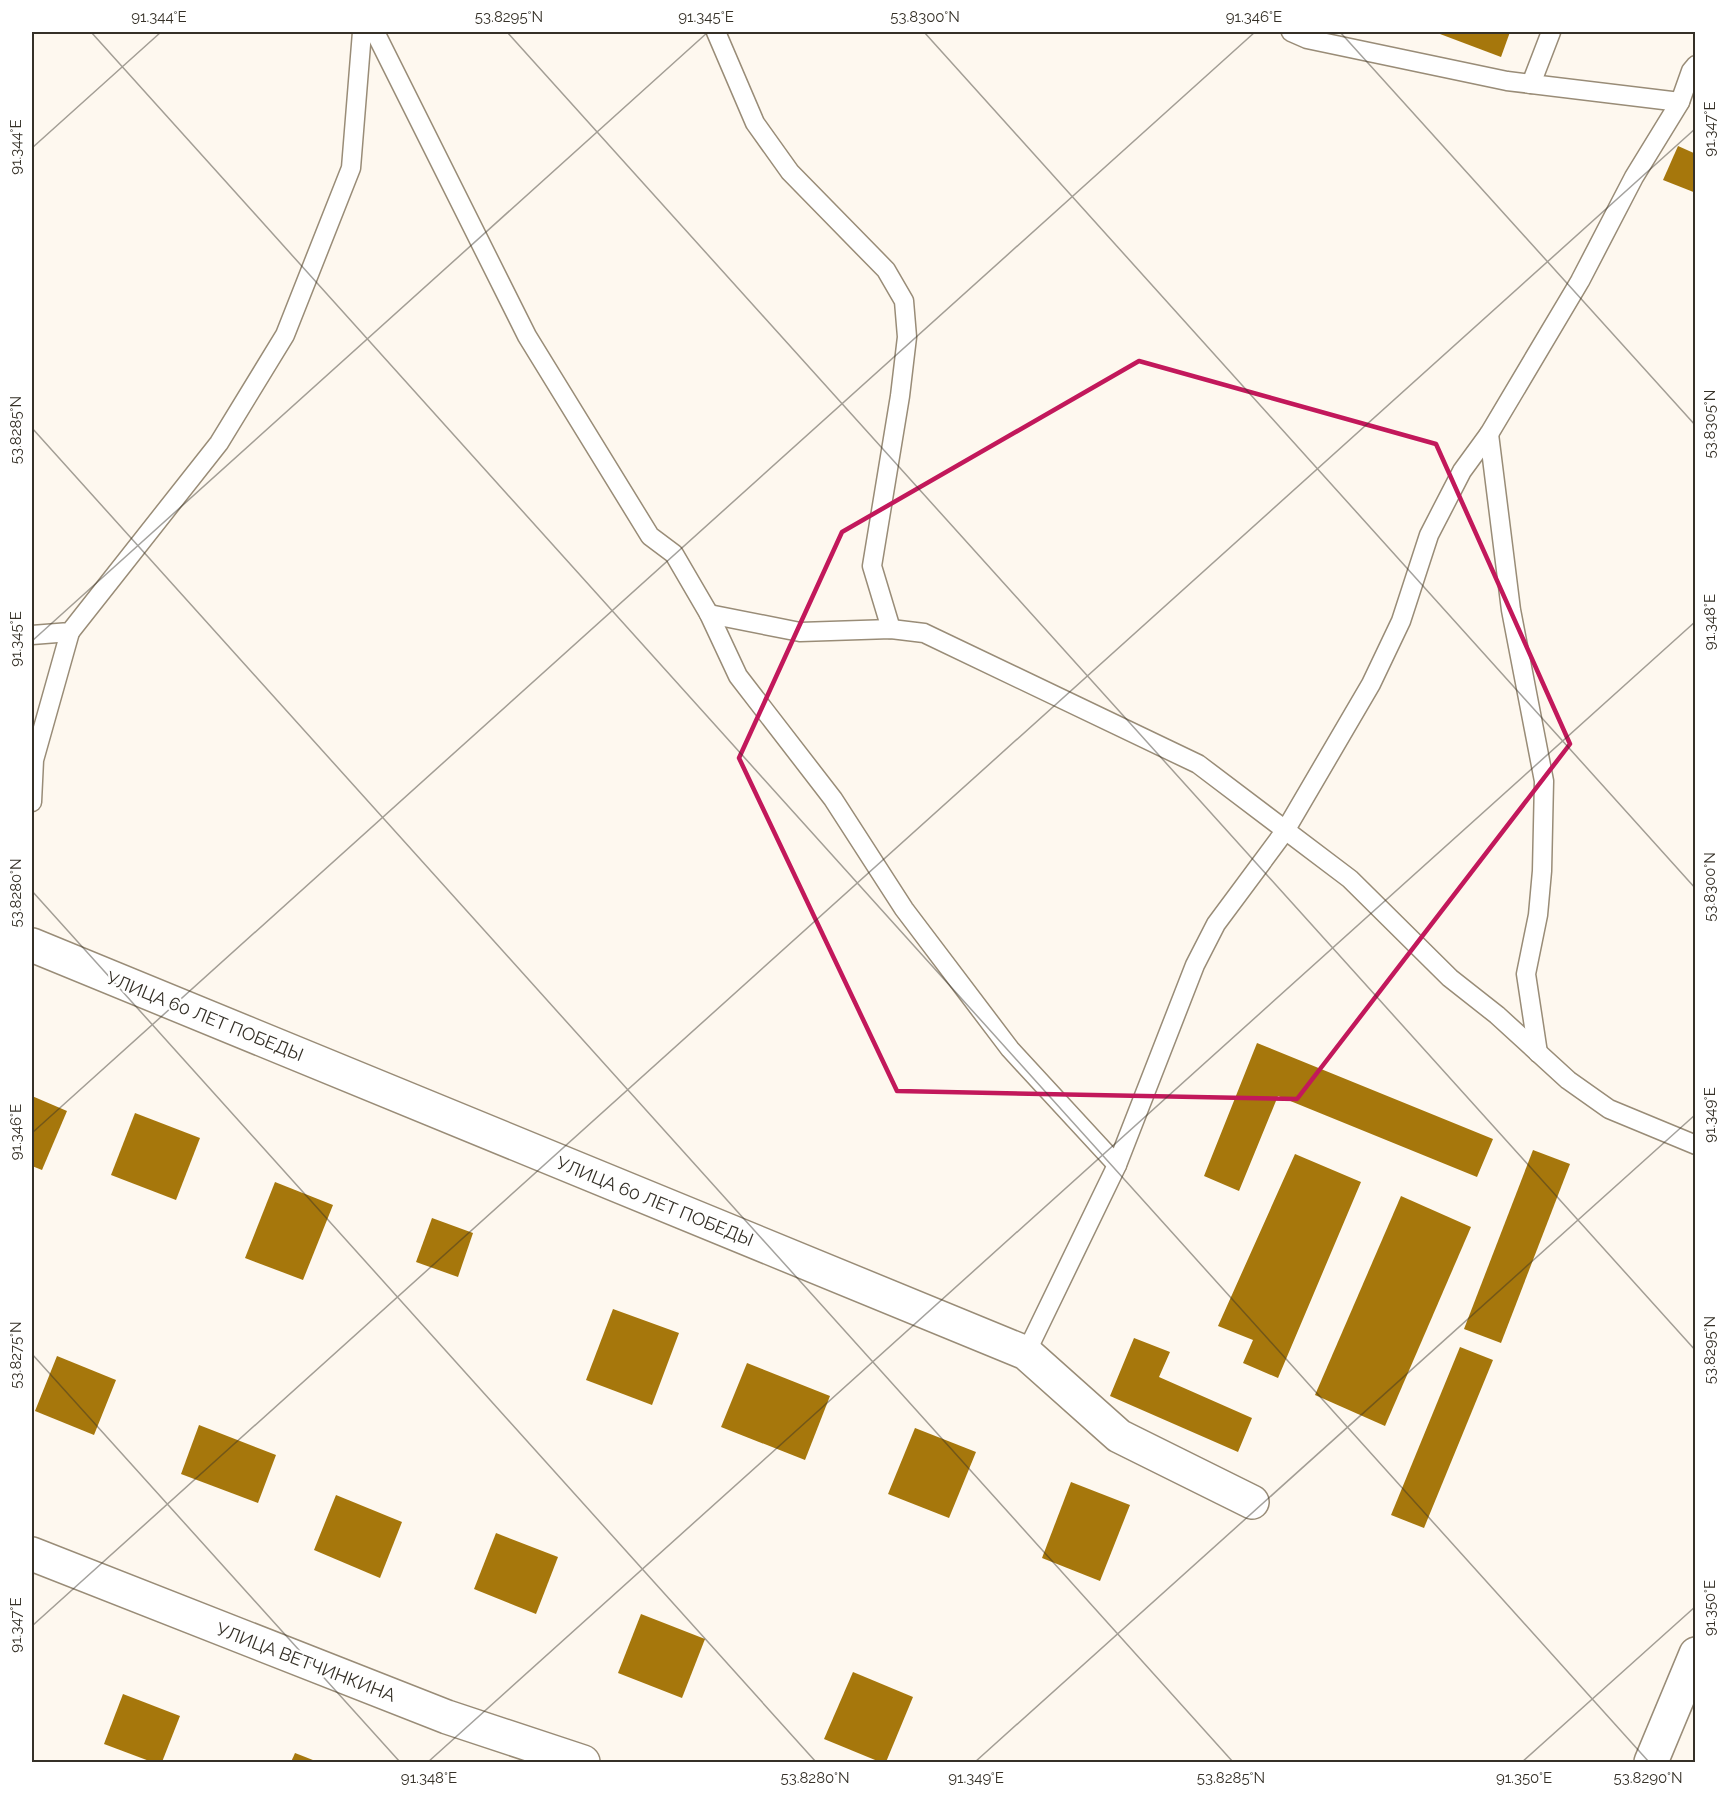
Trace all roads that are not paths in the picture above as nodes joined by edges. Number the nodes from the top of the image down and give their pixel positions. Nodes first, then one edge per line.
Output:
1 (362, 32) edge
2 (375, 32) edge
3 (716, 32) edge
4 (1291, 32) edge
5 (1551, 32) edge
6 (1695, 65) edge
7 (1531, 84) junction
8 (1680, 102) junction
9 (1489, 434) junction
10 (708, 614) junction
11 (891, 629) junction
12 (70, 632) junction
13 (32, 635) edge
14 (32, 802) edge
15 (1285, 831) junction
16 (32, 943) edge
17 (1538, 1053) junction
18 (1695, 1145) edge
19 (1117, 1165) junction
20 (1026, 1353) junction
21 (1252, 1502) dead end
22 (32, 1554) edge
23 (1695, 1654) edge
24 (583, 1762) edge
25 (1651, 1762) edge

1 - 12 lane
2 - 10 lane
3 - 11 lane
4 - 7 lane
5 - 7 lane
6 - 8 lane
7 - 8 lane
8 - 9 lane
9 - 15 lane
9 - 17 lane
10 - 11 lane
10 - 19 lane
11 - 15 lane
12 - 13 lane
12 - 14 lane
15 - 17 lane
15 - 19 lane
16 - 20 street, УЛИЦА 60 ЛЕТ ПОБЕДЫ
17 - 18 lane
19 - 20 lane
20 - 21 street, УЛИЦА 60 ЛЕТ ПОБЕДЫ
22 - 24 street, УЛИЦА ВЕТЧИНКИНА
23 - 25 street

